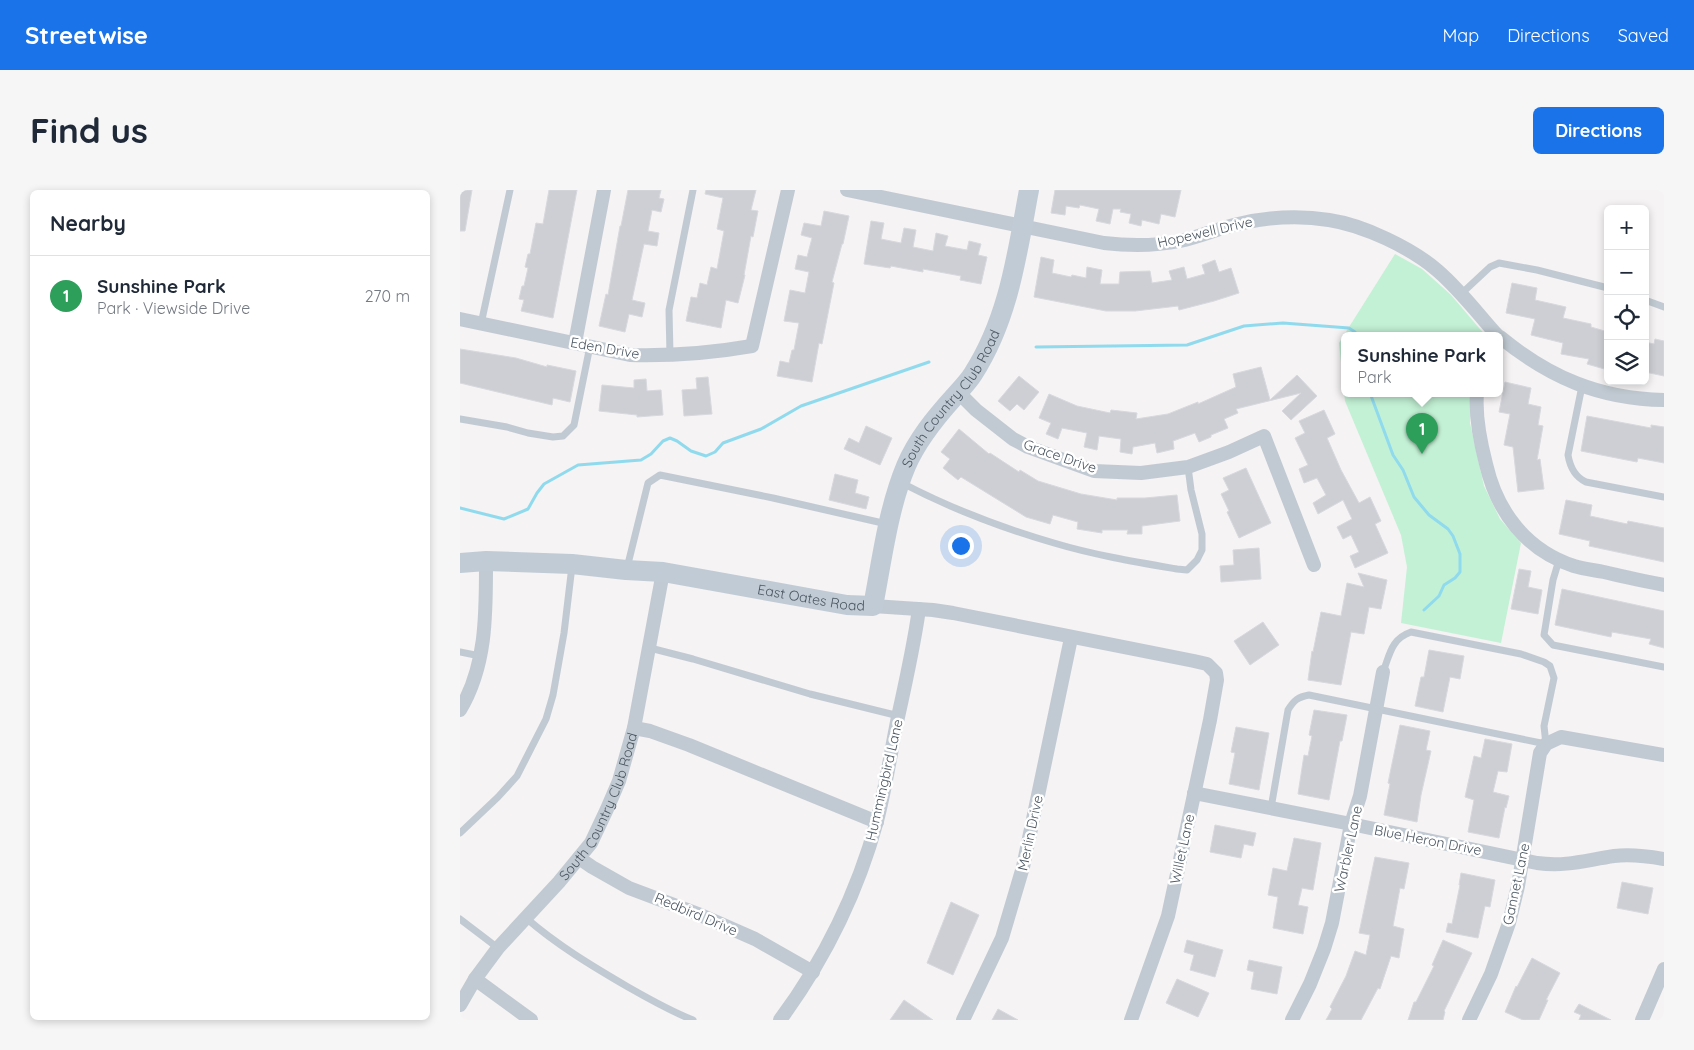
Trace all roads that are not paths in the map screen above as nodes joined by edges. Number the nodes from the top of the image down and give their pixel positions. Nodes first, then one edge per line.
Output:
1 (510, 190) edge
2 (604, 190) edge
3 (693, 190) edge
4 (788, 190) edge
5 (847, 190) edge
6 (1029, 190) edge
7 (1022, 226) junction
8 (1604, 287) edge
9 (1461, 294) junction
10 (1649, 301) edge
11 (1664, 307) edge
12 (460, 319) edge
13 (481, 324) junction
14 (1494, 332) edge
15 (1503, 340) edge
16 (575, 343) junction
17 (590, 346) junction
18 (670, 354) junction
19 (1582, 386) junction
20 (958, 392) junction
21 (1477, 397) edge
22 (1664, 400) edge
23 (460, 419) edge
24 (1188, 467) junction
25 (900, 482) junction
26 (1664, 497) edge
27 (889, 524) junction
28 (1559, 560) junction
29 (486, 561) junction
30 (460, 563) edge
31 (572, 564) junction
32 (1314, 566) dead end
33 (626, 570) junction
34 (663, 572) junction
35 (1664, 585) edge
36 (873, 606) junction
37 (920, 609) junction
38 (1071, 638) junction
39 (650, 648) junction
40 (460, 652) edge
41 (480, 656) junction
42 (1664, 668) edge
43 (1383, 672) joint
44 (1216, 673) joint
45 (1376, 709) junction
46 (460, 710) edge
47 (899, 716) junction
48 (634, 728) junction
49 (1546, 744) junction
50 (1664, 755) edge
51 (1194, 793) junction
52 (1271, 808) junction
53 (877, 822) junction
54 (1351, 824) junction
55 (460, 832) edge
56 (579, 858) junction
57 (1664, 859) edge
58 (1522, 860) junction
59 (526, 918) junction
60 (460, 919) edge
61 (498, 948) junction
62 (1664, 969) edge
63 (813, 972) junction
64 (475, 978) junction
65 (460, 1005) edge
66 (531, 1020) edge
67 (693, 1020) edge
68 (780, 1020) edge
69 (964, 1020) edge
70 (1131, 1020) edge
71 (1292, 1020) edge
72 (1469, 1020) edge
73 (1642, 1020) edge

1 - 13 lane
2 - 16 street
3 - 18 lane
4 - 18 street, Eden Drive
5 - 7 street, Hopewell Drive
6 - 7 street, South Country Club Road
7 - 9 street, Hopewell Drive
7 - 20 street, South Country Club Road
8 - 9 lane
9 - 14 street, Hopewell Drive
10 - 11 lane
12 - 13 street, Eden Drive
13 - 16 street, Eden Drive
15 - 19 street, Hopewell Drive
16 - 17 street, Eden Drive
17 - 18 street, Eden Drive
17 - 23 lane
19 - 22 street, Hopewell Drive
19 - 26 lane
20 - 24 street, Grace Drive
20 - 25 street, South Country Club Road
21 - 28 street
24 - 25 lane
24 - 32 street, Grace Drive
25 - 27 street, South Country Club Road
27 - 33 lane
27 - 36 street, South Country Club Road
28 - 35 street
28 - 42 lane
29 - 30 street, East Oates Road
29 - 31 street, East Oates Road
29 - 41 street
31 - 33 street, East Oates Road
31 - 55 lane
33 - 34 street, East Oates Road
34 - 36 street, East Oates Road
34 - 39 street, South Country Club Road
36 - 37 street, East Oates Road
37 - 38 street, East Oates Road
37 - 47 street, Hummingbird Lane
38 - 44 street, East Oates Road
38 - 69 street, Merlin Drive
39 - 47 lane
39 - 48 street, South Country Club Road
40 - 41 lane
41 - 46 street
43 - 45 street, Warbler Lane
43 - 49 lane
44 - 51 street, Willet Lane
45 - 49 lane
45 - 52 lane
45 - 54 street, Warbler Lane
47 - 53 street, Hummingbird Lane
48 - 53 street
48 - 56 street, South Country Club Road
49 - 50 street
49 - 58 street, Gannet Lane
51 - 52 street, Blue Heron Drive
51 - 70 street, Willet Lane
52 - 54 street, Blue Heron Drive
53 - 63 street, Hummingbird Lane
54 - 58 street, Blue Heron Drive
54 - 71 street, Warbler Lane
56 - 59 street, South Country Club Road
56 - 63 street, Redbird Drive
57 - 58 street, Blue Heron Drive
58 - 72 street, Gannet Lane
59 - 61 street, South Country Club Road
59 - 67 lane
60 - 61 lane
61 - 64 street, South Country Club Road
62 - 73 street
63 - 68 street, Hummingbird Lane
64 - 65 street, South Country Club Road
64 - 66 street

